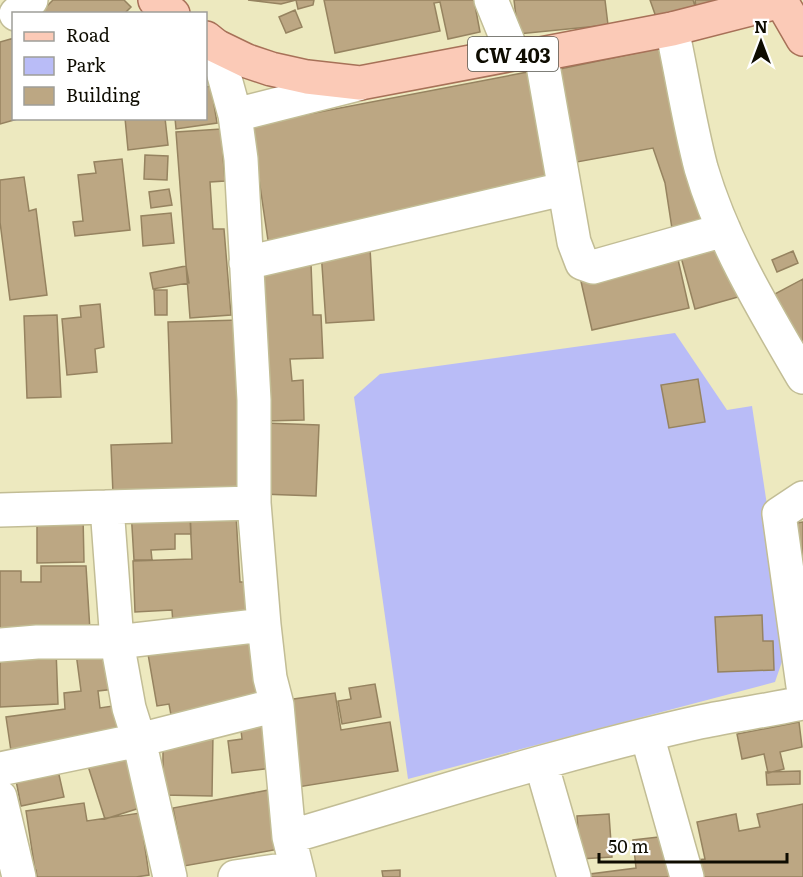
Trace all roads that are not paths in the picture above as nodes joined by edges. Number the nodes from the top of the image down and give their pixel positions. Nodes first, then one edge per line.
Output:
1 (31, 0) edge
2 (155, 0) edge
3 (491, 0) edge
4 (781, 0) edge
5 (17, 12) edge
6 (170, 12) edge
7 (12, 17) edge
8 (0, 27) edge
9 (672, 29) junction
10 (803, 39) edge
11 (211, 42) edge
12 (527, 54) junction
13 (360, 83) junction
14 (235, 115) junction
15 (563, 189) junction
16 (724, 230) junction
17 (246, 263) junction
18 (803, 377) edge
19 (803, 498) edge
20 (254, 503) junction
21 (107, 507) junction
22 (0, 510) edge
23 (264, 625) junction
24 (117, 642) junction
25 (0, 645) edge
26 (803, 686) edge
27 (803, 703) edge
28 (277, 705) junction
29 (647, 735) junction
30 (139, 740) junction
31 (541, 763) junction
32 (0, 769) edge
33 (0, 797) edge
34 (289, 837) junction
35 (298, 872) edge
36 (19, 877) edge
37 (170, 877) edge
38 (235, 877) edge
39 (574, 877) edge
40 (687, 877) edge

1 - 5 street
2 - 6 main road
3 - 12 street
4 - 9 main road, CW 403
4 - 10 main road, CW 403
7 - 8 street
9 - 12 main road, CW 403
9 - 16 street
11 - 13 main road, CW 403
11 - 14 street
12 - 13 main road, CW 403
12 - 15 street
13 - 14 street
14 - 17 street
15 - 16 street
15 - 17 street
16 - 18 street
17 - 20 street
19 - 26 street
20 - 21 street
20 - 23 street
21 - 22 street
21 - 24 street
23 - 24 street
23 - 28 street
24 - 25 street
24 - 30 street
27 - 29 street
28 - 30 street
28 - 34 street
29 - 31 street
29 - 40 street
30 - 32 street
30 - 37 street
31 - 34 street
31 - 39 street
33 - 36 street
34 - 35 street
35 - 38 street

